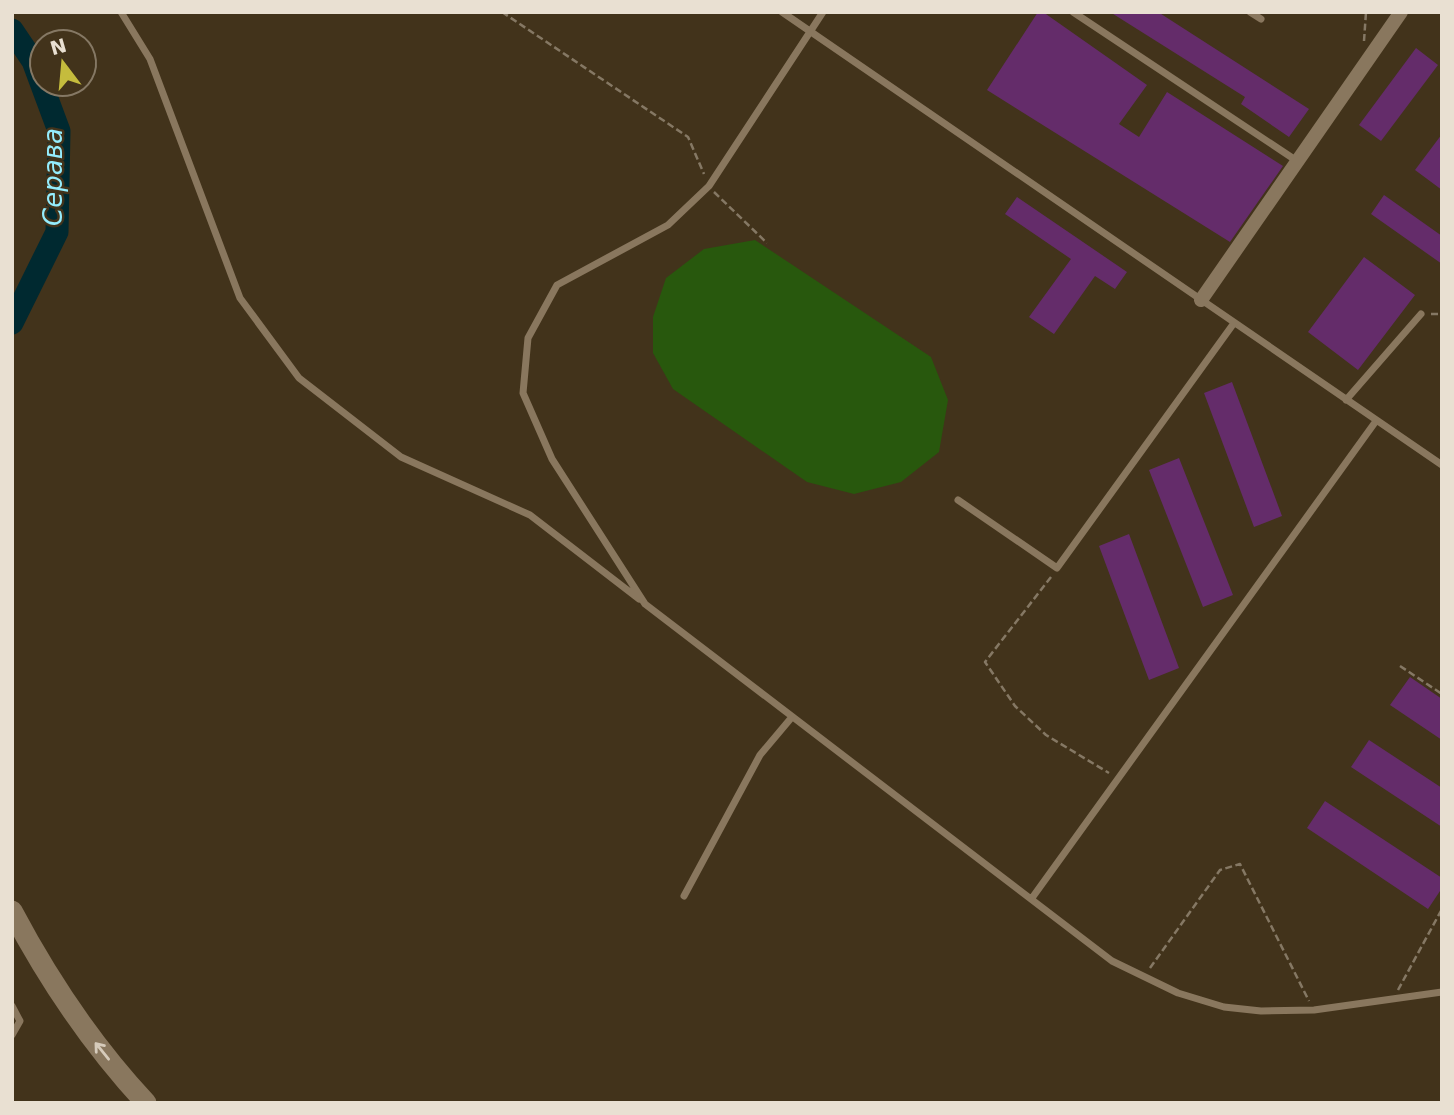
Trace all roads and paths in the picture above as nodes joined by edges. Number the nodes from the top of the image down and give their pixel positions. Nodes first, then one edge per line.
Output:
1 (121, 12) edge
2 (502, 12) edge
3 (782, 12) edge
4 (823, 12) edge
5 (1073, 12) edge
6 (1250, 12) edge
7 (1401, 12) edge
8 (1261, 19) dead end
9 (810, 32) junction
10 (1297, 161) junction
11 (709, 186) junction
12 (767, 243) dead end
13 (1201, 300) junction
14 (1421, 314) dead end
15 (1234, 323) junction
16 (1346, 400) junction
17 (1376, 421) junction
18 (1442, 465) edge
19 (958, 500) dead end
20 (1057, 568) junction
21 (645, 604) junction
22 (1399, 666) dead end
23 (1442, 694) edge
24 (792, 717) junction
25 (1118, 779) junction
26 (684, 896) dead end
27 (1032, 898) junction
28 (1442, 909) edge
29 (12, 911) edge
30 (1144, 977) junction
31 (1442, 992) edge
32 (1393, 999) junction
33 (12, 1006) edge
34 (1314, 1010) junction
35 (12, 1035) edge
36 (146, 1103) edge

1 - 21 lane
2 - 11 path
3 - 9 lane
4 - 9 lane
5 - 10 lane
6 - 8 lane
7 - 10 street
9 - 11 lane
9 - 13 lane
10 - 13 street
11 - 12 path
11 - 21 lane
13 - 15 lane
14 - 16 lane
15 - 16 lane
15 - 20 lane
16 - 17 lane
17 - 18 lane
17 - 25 lane
19 - 20 lane
20 - 25 path
21 - 24 lane
22 - 23 path
24 - 26 lane
24 - 27 lane
25 - 27 lane
27 - 30 lane
28 - 32 path
36 -> 29 street
30 - 34 lane
30 - 34 path
31 - 32 lane
32 - 34 lane
33 - 35 lane

